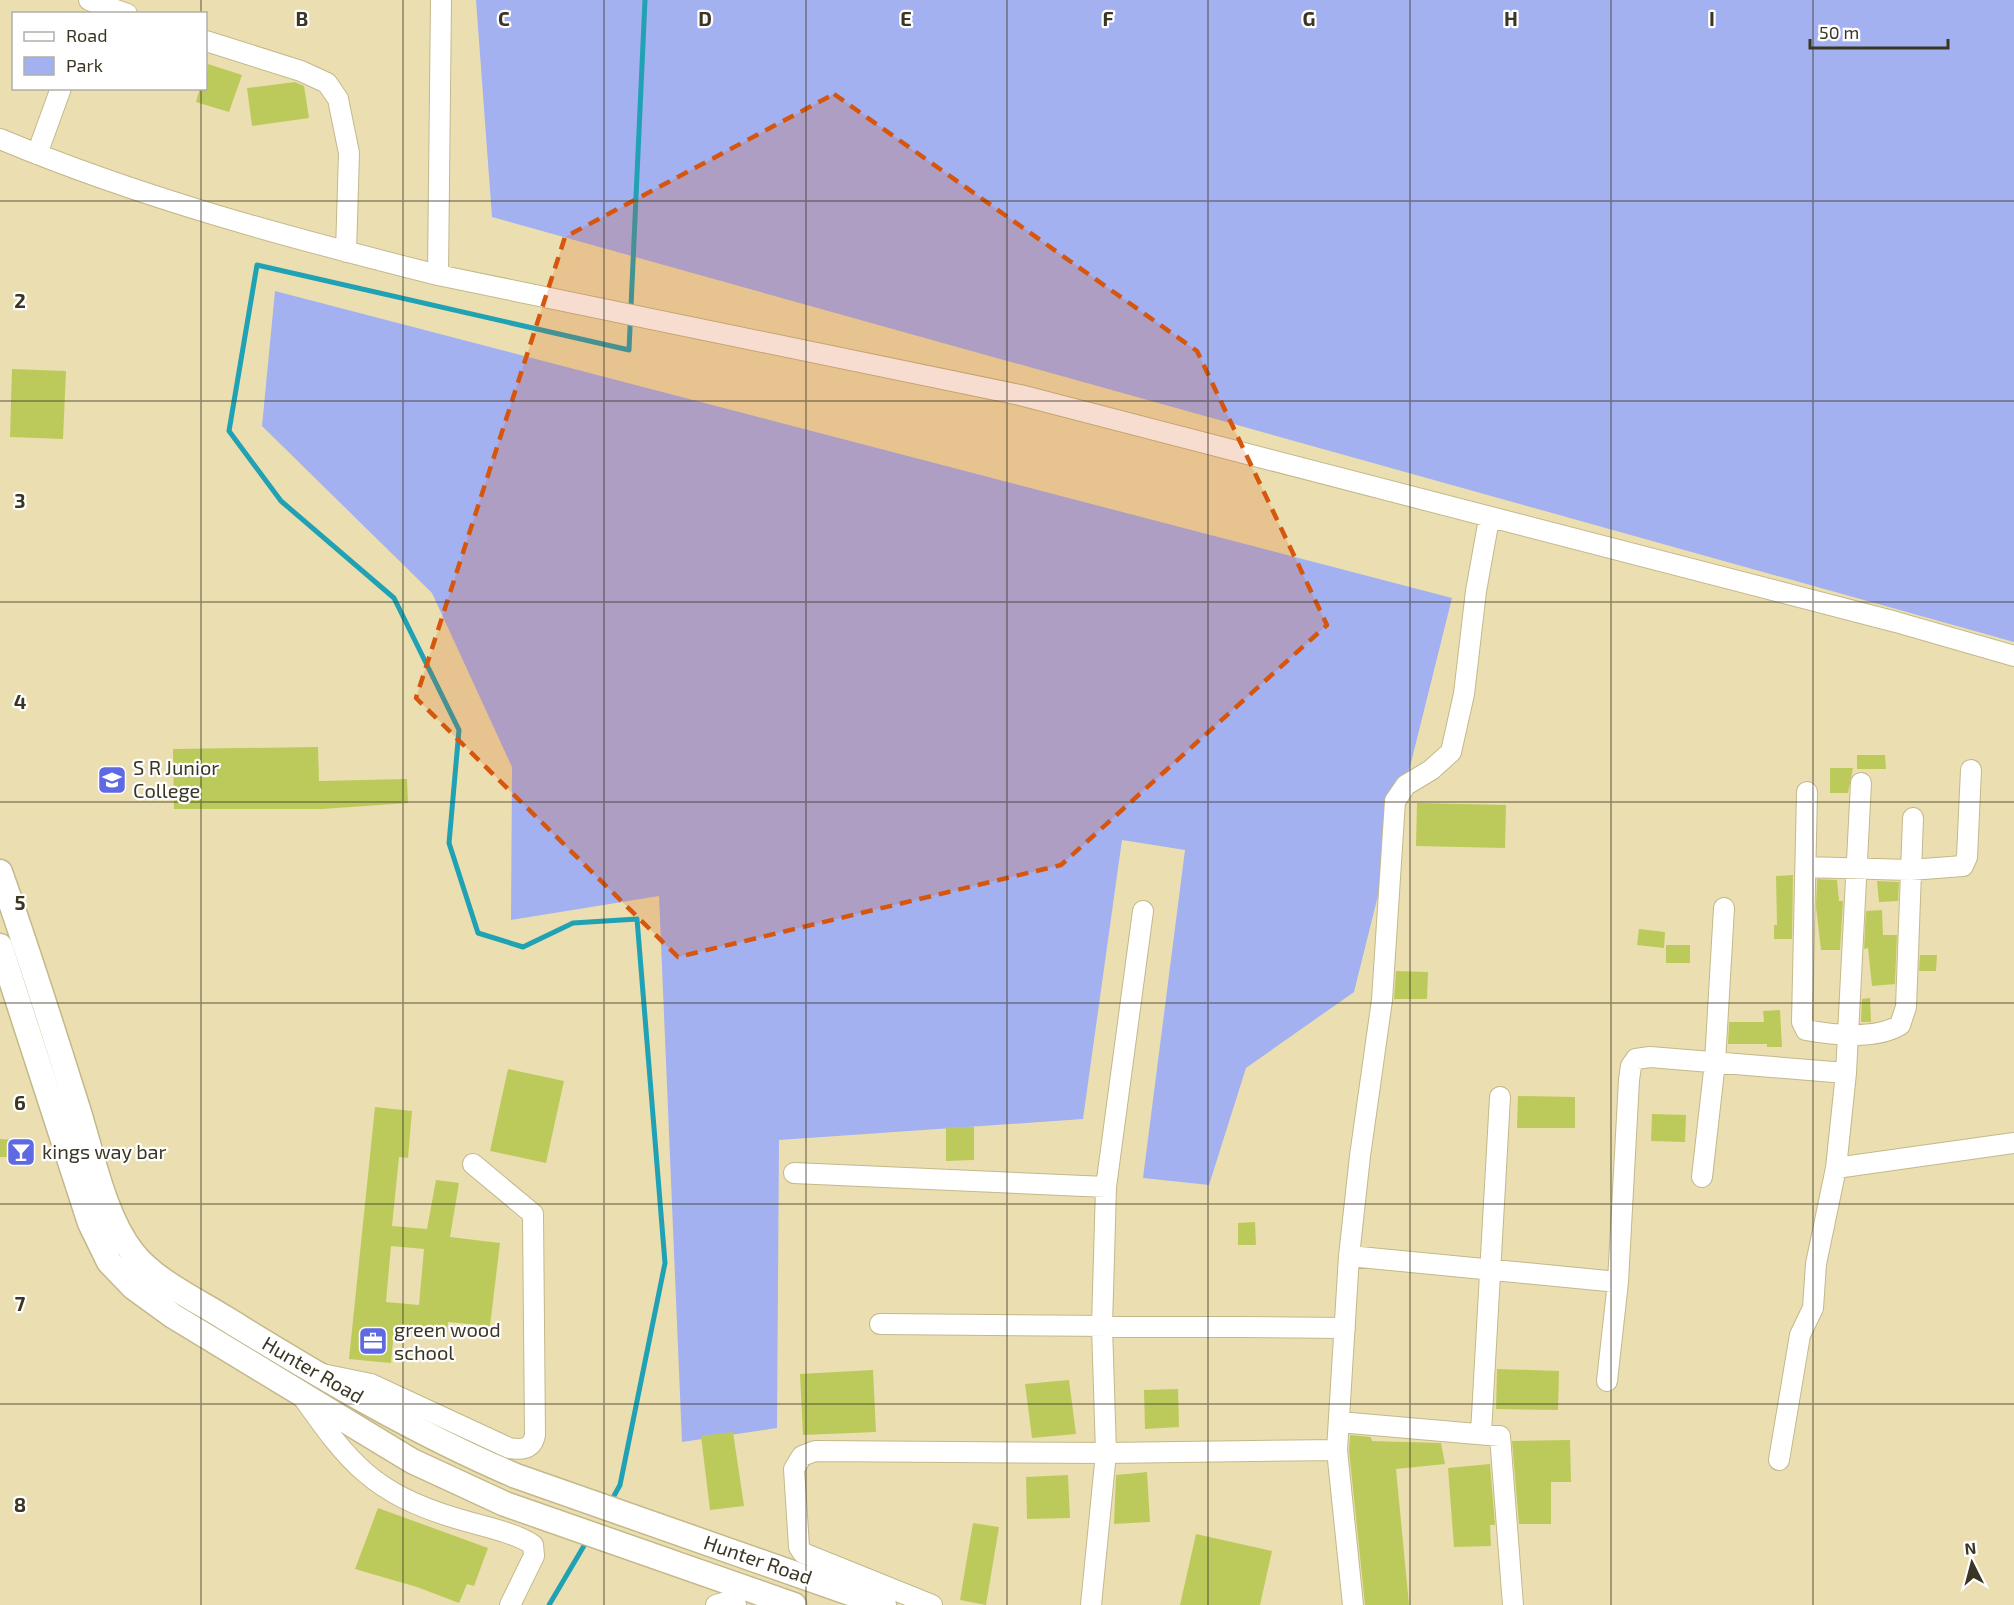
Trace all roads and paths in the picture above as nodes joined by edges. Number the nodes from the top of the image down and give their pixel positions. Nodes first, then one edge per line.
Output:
1 (441, 0) edge
2 (91, 4) edge
3 (121, 12) edge
4 (207, 41) edge
5 (60, 90) edge
6 (0, 139) edge
7 (37, 154) junction
8 (346, 252) junction
9 (438, 275) junction
10 (1489, 519) junction
11 (2014, 656) edge
12 (1971, 770) dead end
13 (1861, 783) dead end
14 (1808, 792) dead end
15 (1913, 819) dead end
16 (1806, 867) junction
17 (1857, 867) junction
18 (1910, 870) junction
19 (0, 872) edge
20 (1724, 908) dead end
21 (1143, 911) dead end
22 (0, 946) edge
23 (1848, 1034) junction
24 (1715, 1062) junction
25 (1846, 1073) junction
26 (1500, 1096) dead end
27 (2014, 1143) edge
28 (473, 1164) dead end
29 (1836, 1168) junction
30 (794, 1173) dead end
31 (1702, 1177) dead end
32 (1106, 1187) junction
33 (1349, 1256) junction
34 (1491, 1270) junction
35 (1618, 1282) junction
36 (880, 1324) dead end
37 (1102, 1326) junction
38 (1345, 1328) junction
39 (317, 1373) junction
40 (1606, 1381) dead end
41 (300, 1394) junction
42 (1339, 1422) junction
43 (1481, 1433) junction
44 (1337, 1450) junction
45 (1106, 1453) junction
46 (1779, 1460) dead end
47 (739, 1595) edge
48 (510, 1605) edge
49 (716, 1605) edge
50 (794, 1605) edge
51 (884, 1605) edge
52 (932, 1605) edge
53 (1091, 1605) edge
54 (1353, 1605) edge
55 (1513, 1605) edge

1 - 9 street
2 - 3 street
4 - 8 street
5 - 7 street
6 - 7 street
7 - 8 street
8 - 9 street
9 - 10 street
10 - 11 street
10 - 33 street
12 - 18 street
13 - 17 street
14 - 16 street
15 - 18 street
16 - 17 street
16 - 23 street
17 - 18 street
17 - 23 street
18 - 23 street
19 - 39 street, Hunter Road
20 - 24 street
21 - 32 street
22 - 41 street, Hunter Road
23 - 25 street
24 - 25 street
24 - 31 street
24 - 35 street
25 - 29 street
26 - 34 street
27 - 29 street
28 - 39 street
29 - 46 street
30 - 32 street
32 - 37 street
33 - 34 street
33 - 38 street
34 - 35 street
34 - 43 street
35 - 40 street
36 - 37 street
37 - 38 street
37 - 45 street
38 - 42 street
39 - 51 street, Hunter Road
41 - 47 street, Hunter Road
41 - 48 street
42 - 43 street
42 - 44 street
43 - 55 street
44 - 45 street
44 - 54 street
45 - 52 street
45 - 53 street
47 - 49 street
47 - 50 street, Hunter Road

